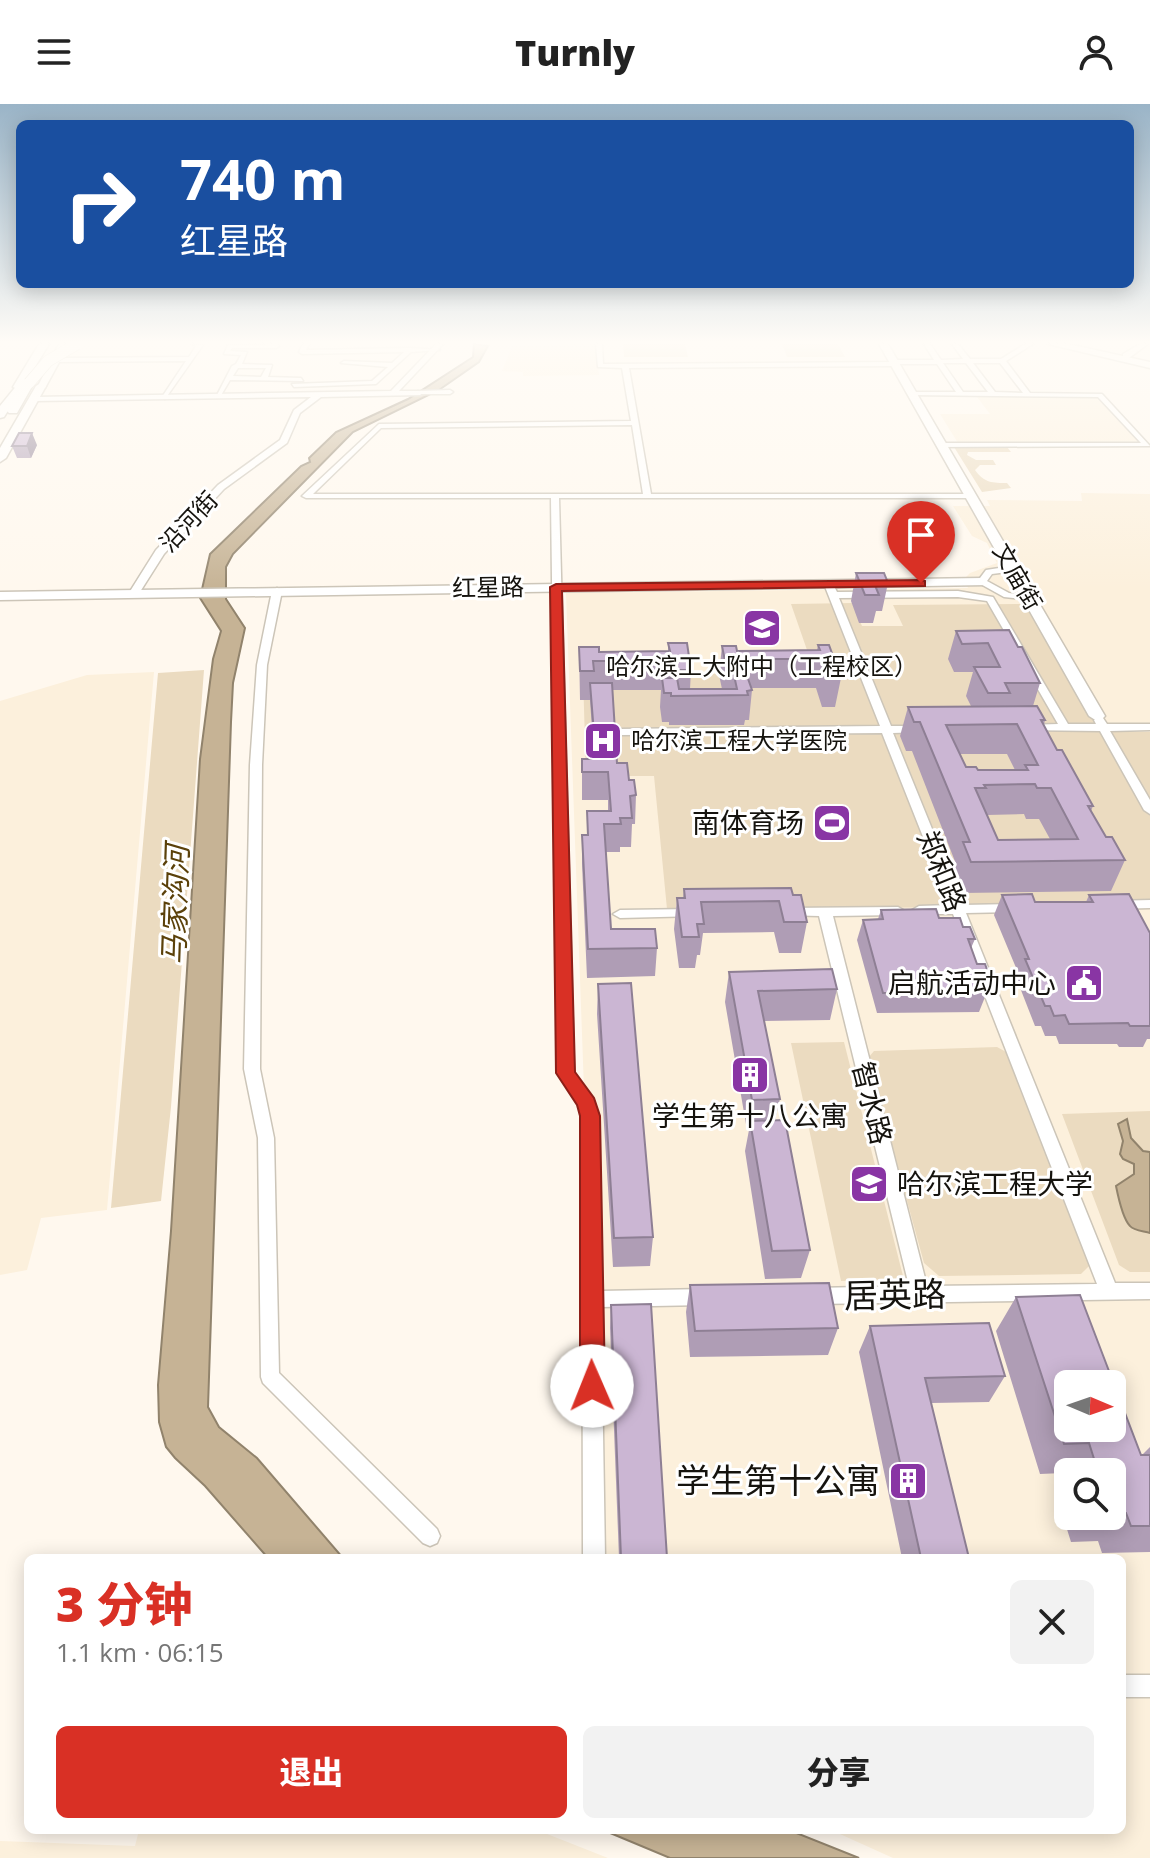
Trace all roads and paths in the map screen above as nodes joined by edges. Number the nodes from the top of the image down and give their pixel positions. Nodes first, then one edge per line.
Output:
1 (18, 426) edge
2 (291, 426) edge
3 (392, 426) edge
4 (635, 426) edge
5 (930, 426) edge
6 (1129, 426) edge
7 (941, 445) junction
8 (0, 457) edge
9 (647, 496) junction
10 (970, 496) junction
11 (555, 497) junction
12 (1012, 569) junction
13 (982, 582) junction
14 (556, 587) junction
15 (831, 590) junction
16 (277, 591) junction
17 (134, 593) junction
18 (0, 596) edge
19 (1029, 598) junction
20 (1100, 722) junction
21 (1150, 727) edge
22 (1020, 728) edge
23 (1065, 728) junction
24 (885, 729) junction
25 (930, 729) edge
26 (620, 732) dead end
27 (1150, 810) edge
28 (1150, 904) edge
29 (1104, 905) edge
30 (1028, 908) edge
31 (958, 910) junction
32 (777, 912) edge
33 (825, 912) junction
34 (703, 913) edge
35 (620, 914) dead end
36 (1109, 1291) junction
37 (1150, 1291) edge
38 (920, 1294) junction
39 (794, 1296) edge
40 (732, 1297) edge
41 (592, 1299) junction
42 (430, 1536) dead end
43 (594, 1554) edge
44 (1126, 1686) edge
45 (1150, 1686) edge

1 - 8 main road
2 - 17 street, 沿河街
3 - 11 street
4 - 9 street
5 - 7 main road, 文庙街
6 - 7 street
7 - 10 main road, 文庙街
9 - 10 street
9 - 11 street
10 - 12 main road, 文庙街
11 - 14 street
12 - 13 street
12 - 19 main road, 文庙街
13 - 15 main road, 红星路
13 - 19 street
14 - 15 main road, 红星路
14 - 16 main road, 红星路
14 - 41 street
15 - 23 street
15 - 24 street, 郑和路
16 - 17 main road, 红星路
16 - 42 street
17 - 18 main road, 红星路
19 - 20 main road, 文庙街
20 - 21 street
20 - 23 street
20 - 27 street, 文庙街
22 - 23 street
24 - 25 street
24 - 26 street
24 - 31 street, 郑和路
28 - 29 street
30 - 31 street
31 - 33 street
31 - 36 street, 郑和路
32 - 33 street
33 - 38 street, 智水路
34 - 35 street
36 - 37 street, 居英路
36 - 38 street, 居英路
38 - 39 street, 居英路
40 - 41 street
41 - 43 street
44 - 45 street

